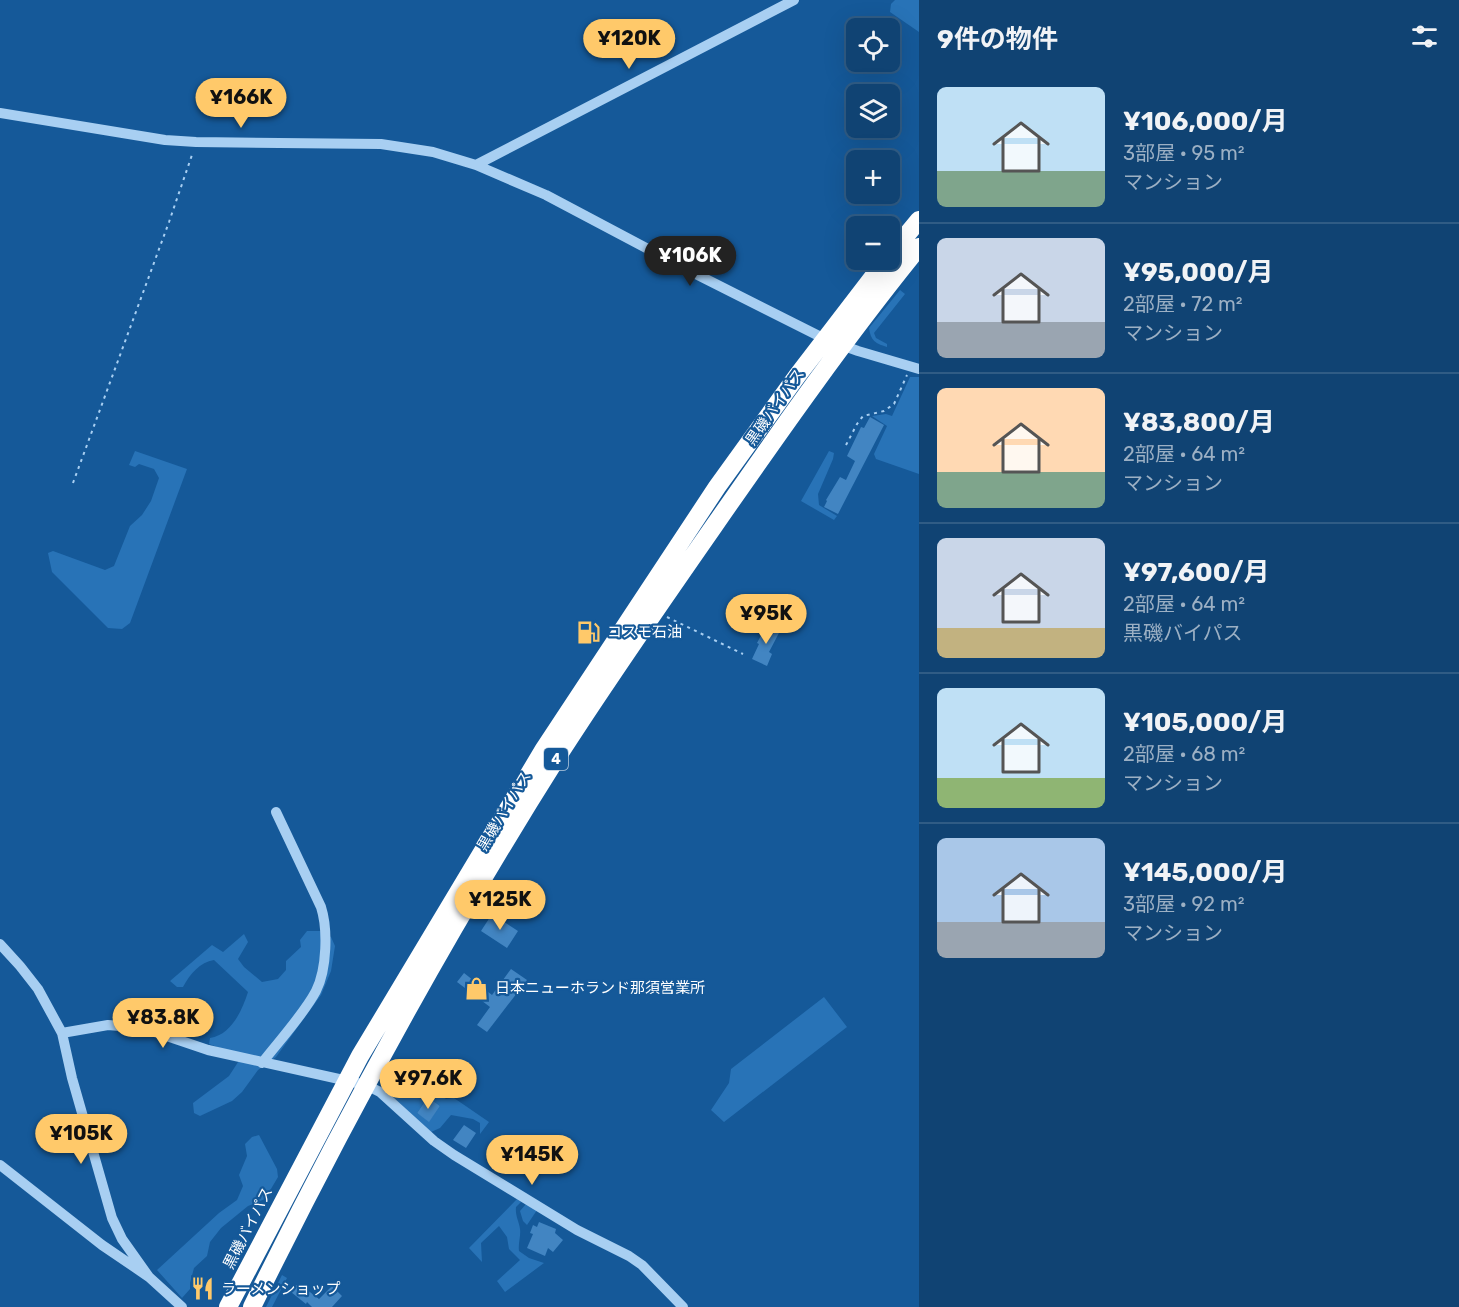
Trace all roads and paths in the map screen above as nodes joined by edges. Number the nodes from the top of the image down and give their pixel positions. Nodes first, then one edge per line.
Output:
1 (794, 0) edge
2 (0, 113) edge
3 (196, 142) junction
4 (476, 165) junction
5 (919, 220) edge
6 (900, 243) edge
7 (919, 247) edge
8 (880, 270) edge
9 (833, 343) junction
10 (915, 368) edge
11 (846, 445) dead end
12 (74, 483) dead end
13 (655, 612) junction
14 (742, 654) dead end
15 (276, 812) dead end
16 (0, 944) edge
17 (62, 1033) junction
18 (262, 1063) junction
19 (347, 1081) junction
20 (366, 1085) junction
21 (0, 1165) edge
22 (148, 1277) junction
23 (182, 1307) edge
24 (228, 1307) edge
25 (252, 1307) edge
26 (682, 1307) edge

1 - 4 street
2 - 3 street
3 - 4 street
3 - 12 path
4 - 9 street
5 - 6 highway
7 - 9 highway, 黒磯バイパス / 4
8 - 9 highway, 黒磯バイパス / 4
9 - 10 street
9 - 13 highway, 黒磯バイパス / 4
9 - 19 highway, 黒磯バイパス / 4
10 - 11 path
13 - 14 path
13 - 20 highway, 黒磯バイパス / 4
15 - 18 street
16 - 17 street
17 - 18 street
17 - 22 street
18 - 19 street
19 - 20 street
19 - 24 highway, 黒磯バイパス / 4
20 - 25 highway, 黒磯バイパス / 4
20 - 26 street
21 - 22 street
22 - 23 street

